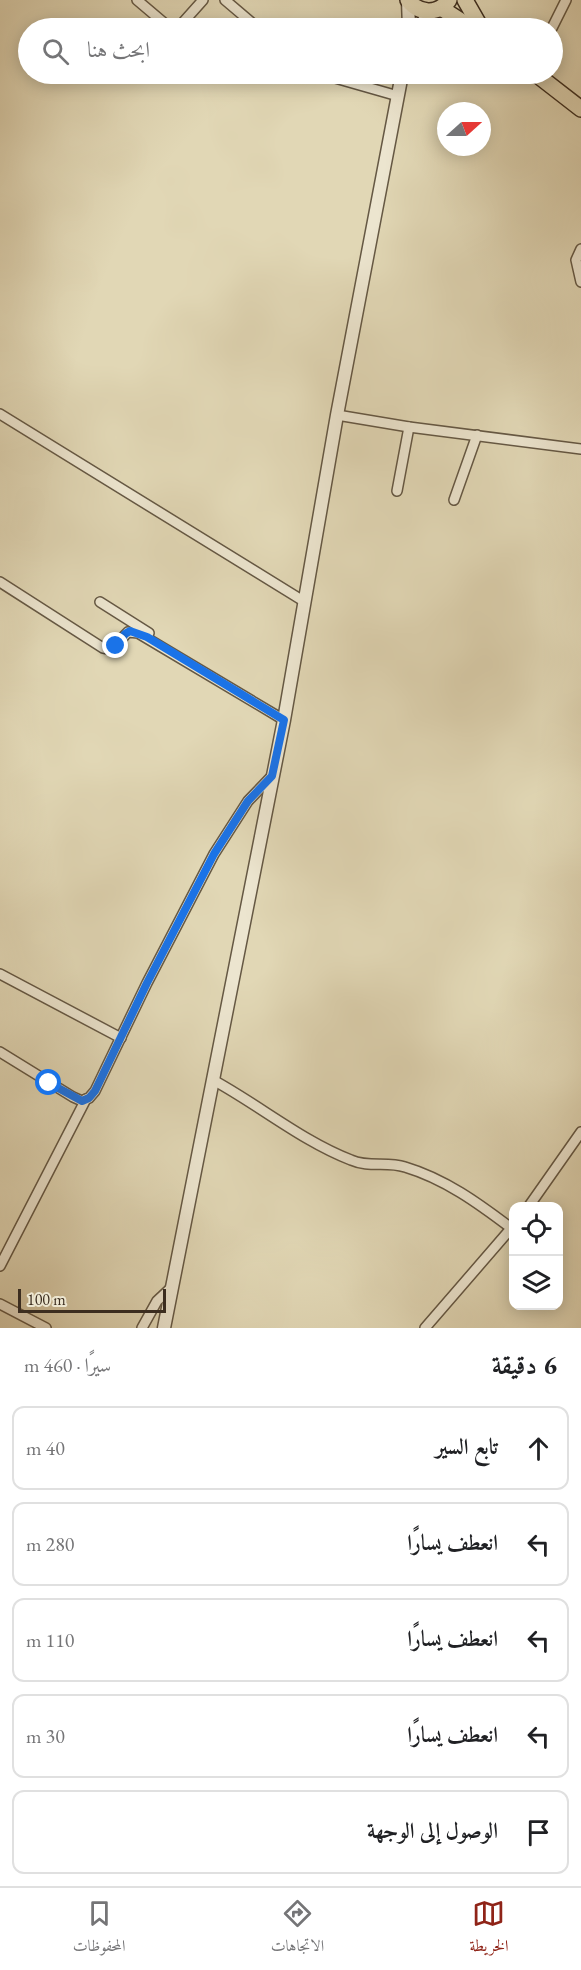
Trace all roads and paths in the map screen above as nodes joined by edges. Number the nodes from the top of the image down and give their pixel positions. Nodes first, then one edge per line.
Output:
1 (136, 0) edge
2 (203, 0) edge
3 (225, 0) edge
4 (408, 0) edge
5 (465, 0) edge
6 (566, 0) edge
7 (441, 6) edge
8 (158, 18) edge
9 (187, 18) edge
10 (246, 18) edge
11 (408, 18) edge
12 (428, 18) edge
13 (458, 18) edge
14 (476, 18) edge
15 (557, 18) edge
16 (356, 84) edge
17 (400, 84) edge
18 (548, 84) edge
19 (398, 96) junction
20 (581, 110) edge
21 (581, 249) edge
22 (581, 282) edge
23 (0, 414) edge
24 (337, 415) junction
25 (409, 427) junction
26 (477, 435) junction
27 (581, 449) edge
28 (397, 491) dead end
29 (454, 500) dead end
30 (0, 582) edge
31 (100, 602) dead end
32 (305, 602) junction
33 (285, 717) junction
34 (272, 776) junction
35 (0, 974) edge
36 (121, 1038) junction
37 (0, 1052) edge
38 (213, 1080) junction
39 (86, 1099) junction
40 (581, 1132) edge
41 (532, 1202) edge
42 (509, 1225) edge
43 (509, 1230) edge
44 (0, 1266) edge
45 (172, 1287) junction
46 (0, 1304) edge
47 (46, 1328) edge
48 (142, 1328) edge
49 (164, 1328) edge
50 (425, 1328) edge

1 - 8 street
2 - 9 street
3 - 10 street
4 - 7 main road
4 - 11 street
5 - 14 main road
6 - 15 street
7 - 12 street
7 - 13 main road
16 - 19 street
17 - 19 street
18 - 20 main road
19 - 24 street
21 - 22 street
23 - 32 street
24 - 25 street
24 - 32 street
25 - 26 street
25 - 28 street
26 - 27 street
26 - 29 street
30 - 33 street
31 - 33 street
32 - 33 street
33 - 34 street
34 - 36 street
34 - 38 street
35 - 36 street
36 - 39 street
37 - 39 street
38 - 42 street
38 - 45 street
39 - 44 street
40 - 41 street
43 - 50 street
45 - 48 street
45 - 49 street
46 - 47 street

